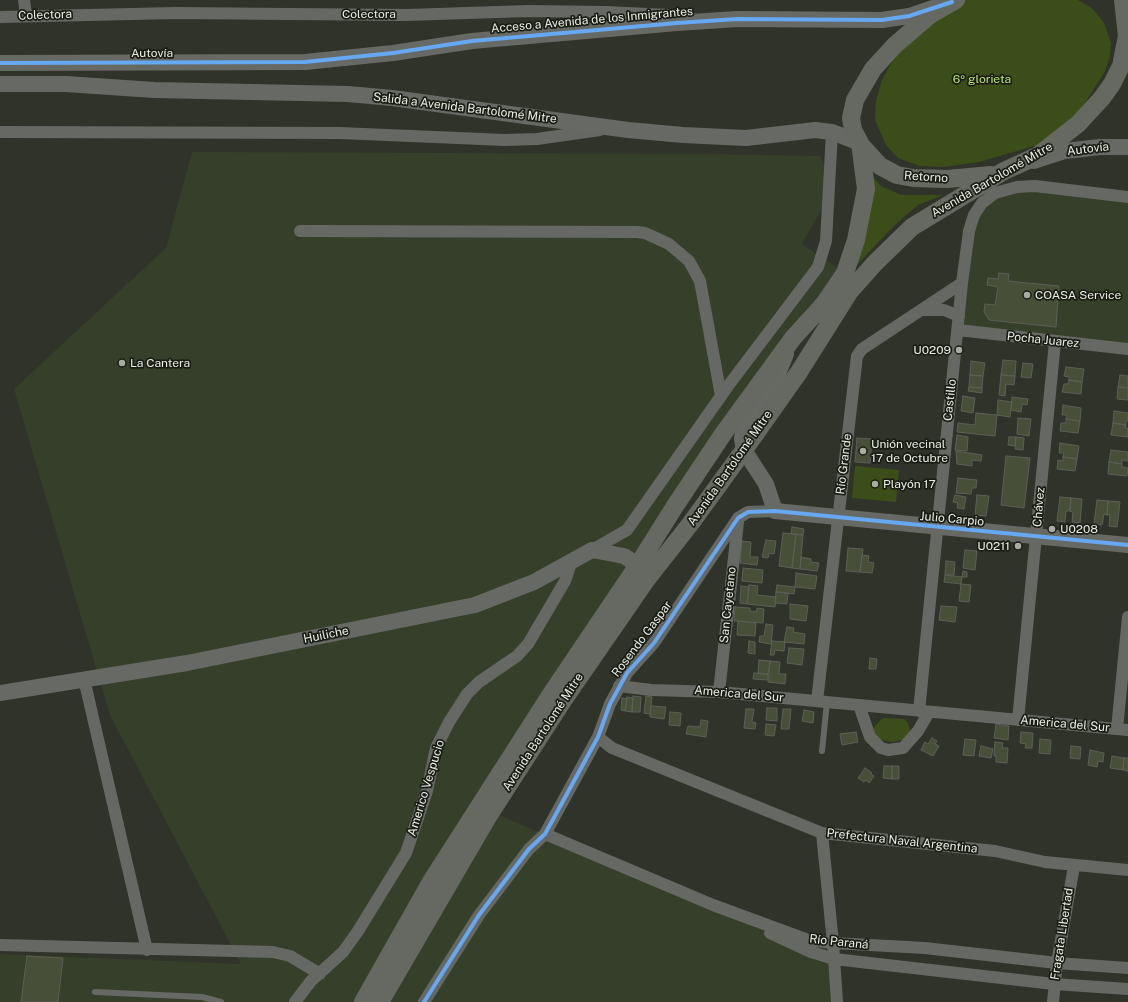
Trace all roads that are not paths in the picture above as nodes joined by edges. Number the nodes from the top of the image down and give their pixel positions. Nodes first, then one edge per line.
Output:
1 (24, 0) edge
2 (1110, 0) edge
3 (1123, 0) edge
4 (956, 1) edge
5 (26, 16) junction
6 (0, 17) edge
7 (737, 19) junction
8 (1127, 21) edge
9 (305, 62) joint
10 (0, 64) edge
11 (0, 84) edge
12 (611, 128) junction
13 (0, 132) edge
14 (832, 132) junction
15 (860, 143) junction
16 (1128, 147) edge
17 (1004, 171) junction
18 (1128, 197) edge
19 (300, 231) dead end
20 (962, 283) junction
21 (922, 310) junction
22 (959, 316) junction
23 (958, 330) junction
24 (1055, 342) junction
25 (787, 346) junction
26 (1128, 349) edge
27 (721, 396) junction
28 (744, 450) junction
29 (775, 512) junction
30 (738, 518) junction
31 (838, 518) junction
32 (936, 527) junction
33 (1036, 536) junction
34 (1128, 545) edge
35 (592, 550) junction
36 (572, 560) junction
37 (638, 565) junction
38 (1128, 617) edge
39 (84, 679) junction
40 (619, 686) junction
41 (719, 692) junction
42 (0, 693) edge
43 (822, 702) junction
44 (859, 705) junction
45 (924, 712) junction
46 (1018, 720) junction
47 (1123, 730) edge
48 (598, 736) junction
49 (822, 751) dead end
50 (822, 832) junction
51 (545, 834) junction
52 (1074, 866) junction
53 (1128, 870) edge
54 (713, 905) junction
55 (833, 943) junction
56 (0, 945) edge
57 (147, 950) junction
58 (834, 960) junction
59 (1057, 963) junction
60 (1128, 968) edge
61 (320, 974) junction
62 (1054, 984) junction
63 (1128, 989) edge
64 (95, 992) dead end
65 (221, 1002) edge
66 (295, 1002) edge
67 (363, 1002) edge
68 (380, 1002) edge
69 (424, 1002) edge
70 (837, 1002) edge
71 (1053, 1002) edge

1 - 5 street
2 - 8 main road
3 - 8 main road, Avenida Bartolomé Mitre
4 - 7 street, Acceso a Avenida de los Inmigrantes
4 - 15 main road, Avenida Bartolomé Mitre
5 - 6 street, Colectora
5 - 7 street, Colectora
7 - 9 street, Acceso a Avenida de los Inmigrantes
8 - 17 main road, Avenida Bartolomé Mitre
9 - 10 street, Autovía
11 - 12 street, Salida a Avenida Bartolomé Mitre
12 - 13 street
12 - 14 street, Salida a Avenida Bartolomé Mitre
14 - 15 street, Salida a Avenida Bartolomé Mitre
14 - 27 street
15 - 17 main road, Retorno
15 - 25 main road, Avenida Bartolomé Mitre
16 - 17 street, Autovía
17 - 28 main road, Avenida Bartolomé Mitre
18 - 20 street, Castillo
19 - 27 street
20 - 21 street, Río Grande
20 - 22 street, Castillo
21 - 22 street
21 - 31 street, Río Grande
22 - 23 street, Castillo
23 - 24 street, Pocha Juarez
23 - 32 street, Castillo
24 - 26 street, Pocha Juarez
24 - 33 street, Chávez
25 - 28 street
25 - 37 main road, Avenida Bartolomé Mitre
27 - 35 street
28 - 29 street
28 - 68 main road, Avenida Bartolomé Mitre
29 - 30 street
29 - 31 street, Julio Carpio
30 - 40 street, Rosendo Gaspar
30 - 41 street, San Cayetano
31 - 32 street, Julio Carpio
31 - 43 street, Río Grande
32 - 33 street, Julio Carpio
32 - 45 street, Castillo
33 - 34 street, Julio Carpio
33 - 46 street, Chávez
35 - 36 street, Huiliche
35 - 37 street
36 - 39 street, Huiliche
36 - 61 street, Americo Vespucio
37 - 67 main road, Avenida Bartolomé Mitre
38 - 47 street
39 - 42 street, Huiliche
39 - 57 street
40 - 41 street, America del Sur
40 - 48 street, Rosendo Gaspar
41 - 43 street, America del Sur
43 - 44 street, America del Sur
43 - 49 lane
44 - 45 street, America del Sur
44 - 45 street
45 - 46 street, America del Sur
46 - 47 street, America del Sur
48 - 50 street, Prefectura Naval Argentina
48 - 51 street, Rosendo Gaspar
50 - 52 street, Prefectura Naval Argentina
50 - 55 street
51 - 54 street, Río Paraná
51 - 69 street, Rosendo Gaspar
52 - 53 street, Prefectura Naval Argentina
52 - 59 street, Fragata Libertad
54 - 55 street, Río Paraná
54 - 58 street, Río Paraná
55 - 58 street
55 - 59 street, Río Paraná
56 - 57 street
57 - 61 street
58 - 62 street, Río Paraná
58 - 70 street
59 - 60 street, Río Paraná
59 - 62 street, Fragata Libertad
61 - 66 street, Americo Vespucio
62 - 63 street, Río Paraná
62 - 71 street, Fragata Libertad
64 - 65 lane

